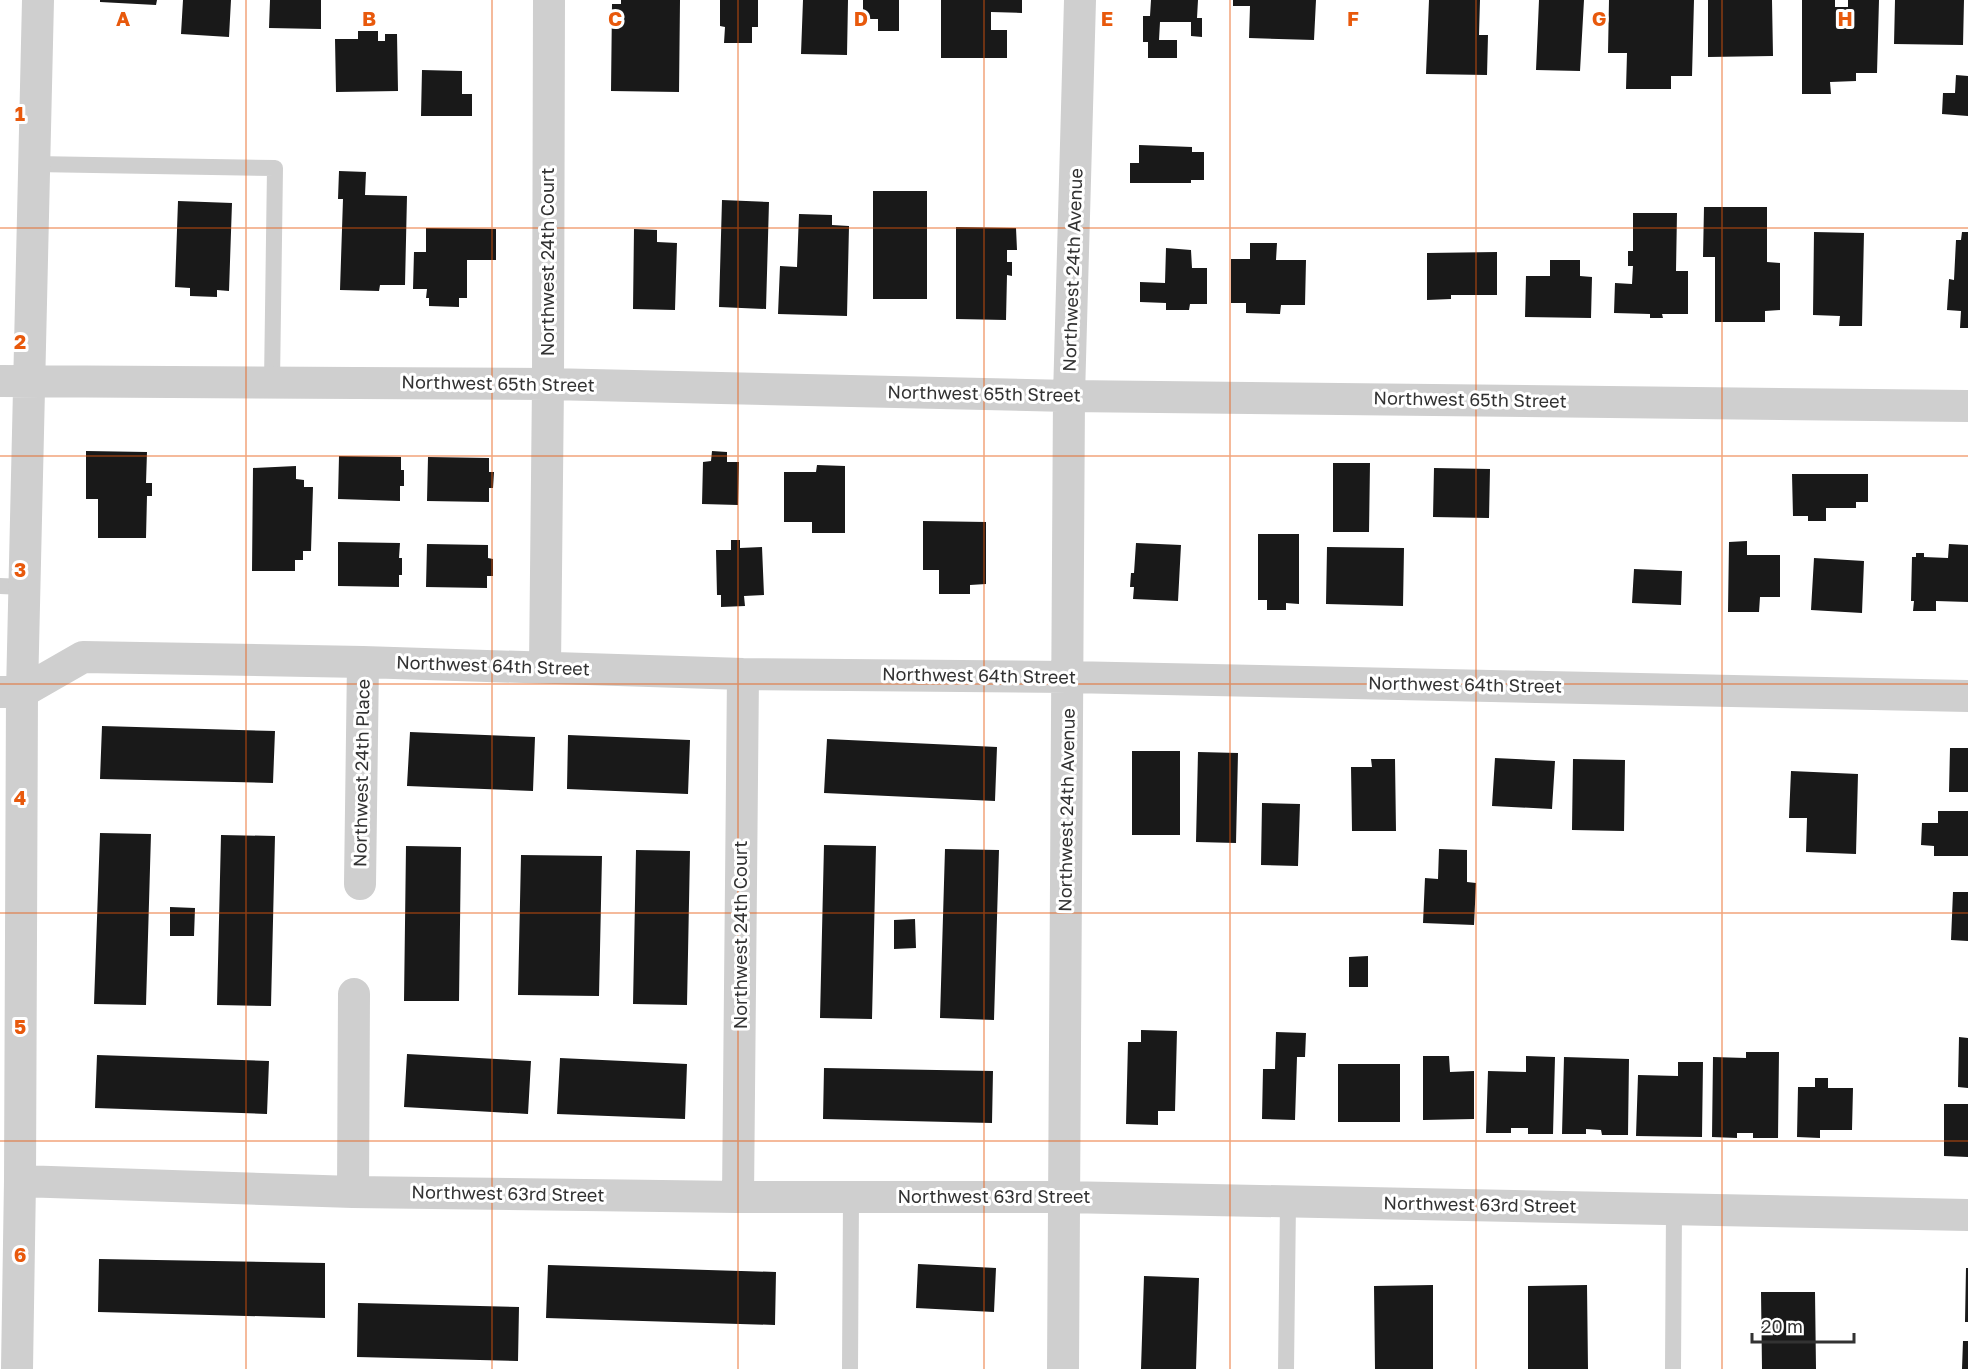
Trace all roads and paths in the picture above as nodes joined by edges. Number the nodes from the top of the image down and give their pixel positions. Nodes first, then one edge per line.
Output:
1 (38, 0) edge
2 (549, 0) edge
3 (1080, 0) edge
4 (34, 164) junction
5 (14, 381) edge
6 (272, 382) junction
7 (548, 384) junction
8 (1069, 396) junction
9 (1968, 406) edge
10 (12, 587) edge
11 (363, 662) junction
12 (545, 668) junction
13 (743, 674) junction
14 (1068, 677) junction
15 (11, 692) edge
16 (1968, 696) edge
17 (360, 884) dead end
18 (354, 994) dead end
19 (20, 1181) junction
20 (353, 1192) junction
21 (738, 1197) junction
22 (851, 1197) junction
23 (1063, 1197) junction
24 (1288, 1202) junction
25 (1674, 1209) junction
26 (1968, 1215) edge
27 (10, 1308) edge
28 (17, 1369) edge
29 (850, 1369) edge
30 (1063, 1369) edge
31 (1286, 1369) edge
32 (1673, 1369) edge

1 - 4 street
2 - 7 street, Northwest 24th Court
3 - 8 street, Northwest 24th Avenue
4 - 5 street
4 - 6 lane
5 - 6 street, Northwest 65th Street
5 - 10 street
6 - 7 street, Northwest 65th Street
7 - 8 street, Northwest 65th Street
7 - 12 street, Northwest 24th Court
8 - 9 street, Northwest 65th Street
8 - 14 street, Northwest 24th Avenue
10 - 15 street
11 - 12 street, Northwest 64th Street
11 - 15 street, Northwest 64th Street
11 - 17 street, Northwest 24th Place
12 - 13 street, Northwest 64th Street
13 - 14 street, Northwest 64th Street
13 - 21 street, Northwest 24th Court
14 - 16 street, Northwest 64th Street
14 - 23 street, Northwest 24th Avenue
15 - 19 street
18 - 20 street
19 - 20 street, Northwest 63rd Street
19 - 27 street
20 - 21 street, Northwest 63rd Street
21 - 22 street, Northwest 63rd Street
22 - 23 street, Northwest 63rd Street
22 - 29 lane
23 - 24 street, Northwest 63rd Street
23 - 30 street, Northwest 24th Avenue
24 - 25 street, Northwest 63rd Street
24 - 31 lane
25 - 26 street, Northwest 63rd Street
25 - 32 lane
27 - 28 street

